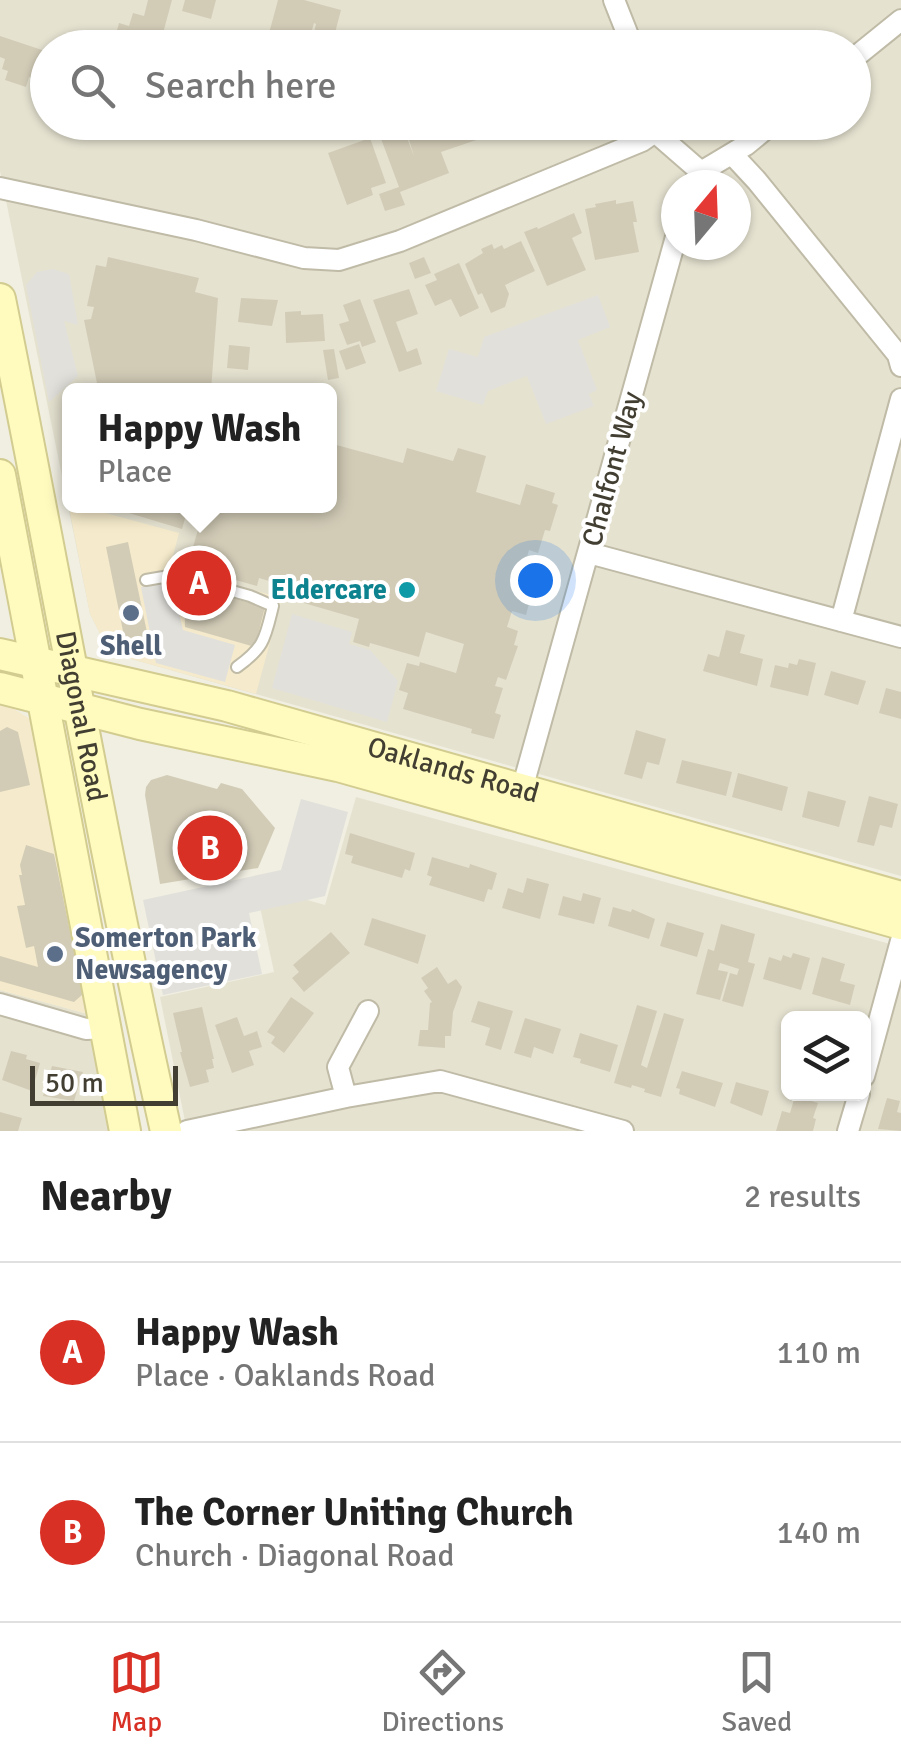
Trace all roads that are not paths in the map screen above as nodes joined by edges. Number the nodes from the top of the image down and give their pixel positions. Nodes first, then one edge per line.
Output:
1 (614, 0) edge
2 (901, 20) edge
3 (626, 30) edge
4 (871, 44) edge
5 (643, 140) edge
6 (666, 140) edge
7 (750, 140) edge
8 (732, 154) junction
9 (691, 170) edge
10 (709, 170) edge
11 (0, 188) edge
12 (670, 260) edge
13 (1, 308) edge
14 (901, 366) edge
15 (901, 399) edge
16 (0, 474) edge
17 (589, 553) junction
18 (146, 580) dead end
19 (24, 591) junction
20 (841, 621) junction
21 (901, 637) edge
22 (0, 638) edge
23 (0, 654) edge
24 (36, 662) junction
25 (237, 666) dead end
26 (72, 671) junction
27 (0, 688) edge
28 (42, 699) junction
29 (79, 708) junction
30 (140, 724) junction
31 (93, 783) junction
32 (518, 804) junction
33 (901, 897) edge
34 (901, 924) edge
35 (901, 941) edge
36 (0, 1004) edge
37 (368, 1011) dead end
38 (107, 1028) junction
39 (871, 1050) edge
40 (346, 1097) junction
41 (856, 1101) edge
42 (125, 1131) edge
43 (166, 1131) edge
44 (187, 1131) edge
45 (622, 1131) edge
46 (848, 1131) edge

1 - 3 street
2 - 4 street
5 - 11 street
6 - 9 street
7 - 8 street
8 - 10 street
8 - 14 street
12 - 17 street, Chalfont Way
13 - 26 main road, Diagonal Road
15 - 20 street
16 - 19 main road, Diagonal Road
17 - 20 street
17 - 32 street, Chalfont Way
18 - 25 lane
19 - 22 main road
19 - 24 main road, Diagonal Road
20 - 21 street
23 - 24 main road, Oaklands Road
24 - 26 main road, Oaklands Road
24 - 28 main road, Diagonal Road
26 - 29 main road, Diagonal Road
26 - 32 main road, Oaklands Road
27 - 28 main road, Oaklands Road
28 - 29 main road, Oaklands Road
28 - 38 main road, Diagonal Road
29 - 30 main road, Oaklands Road
29 - 31 main road, Diagonal Road
30 - 31 main road
30 - 32 main road, Oaklands Road
31 - 43 main road, Diagonal Road
32 - 33 main road, Oaklands Road
32 - 34 main road, Oaklands Road
35 - 39 street
36 - 38 street
37 - 40 street
38 - 42 main road, Diagonal Road
40 - 44 street
40 - 45 street
41 - 46 street

